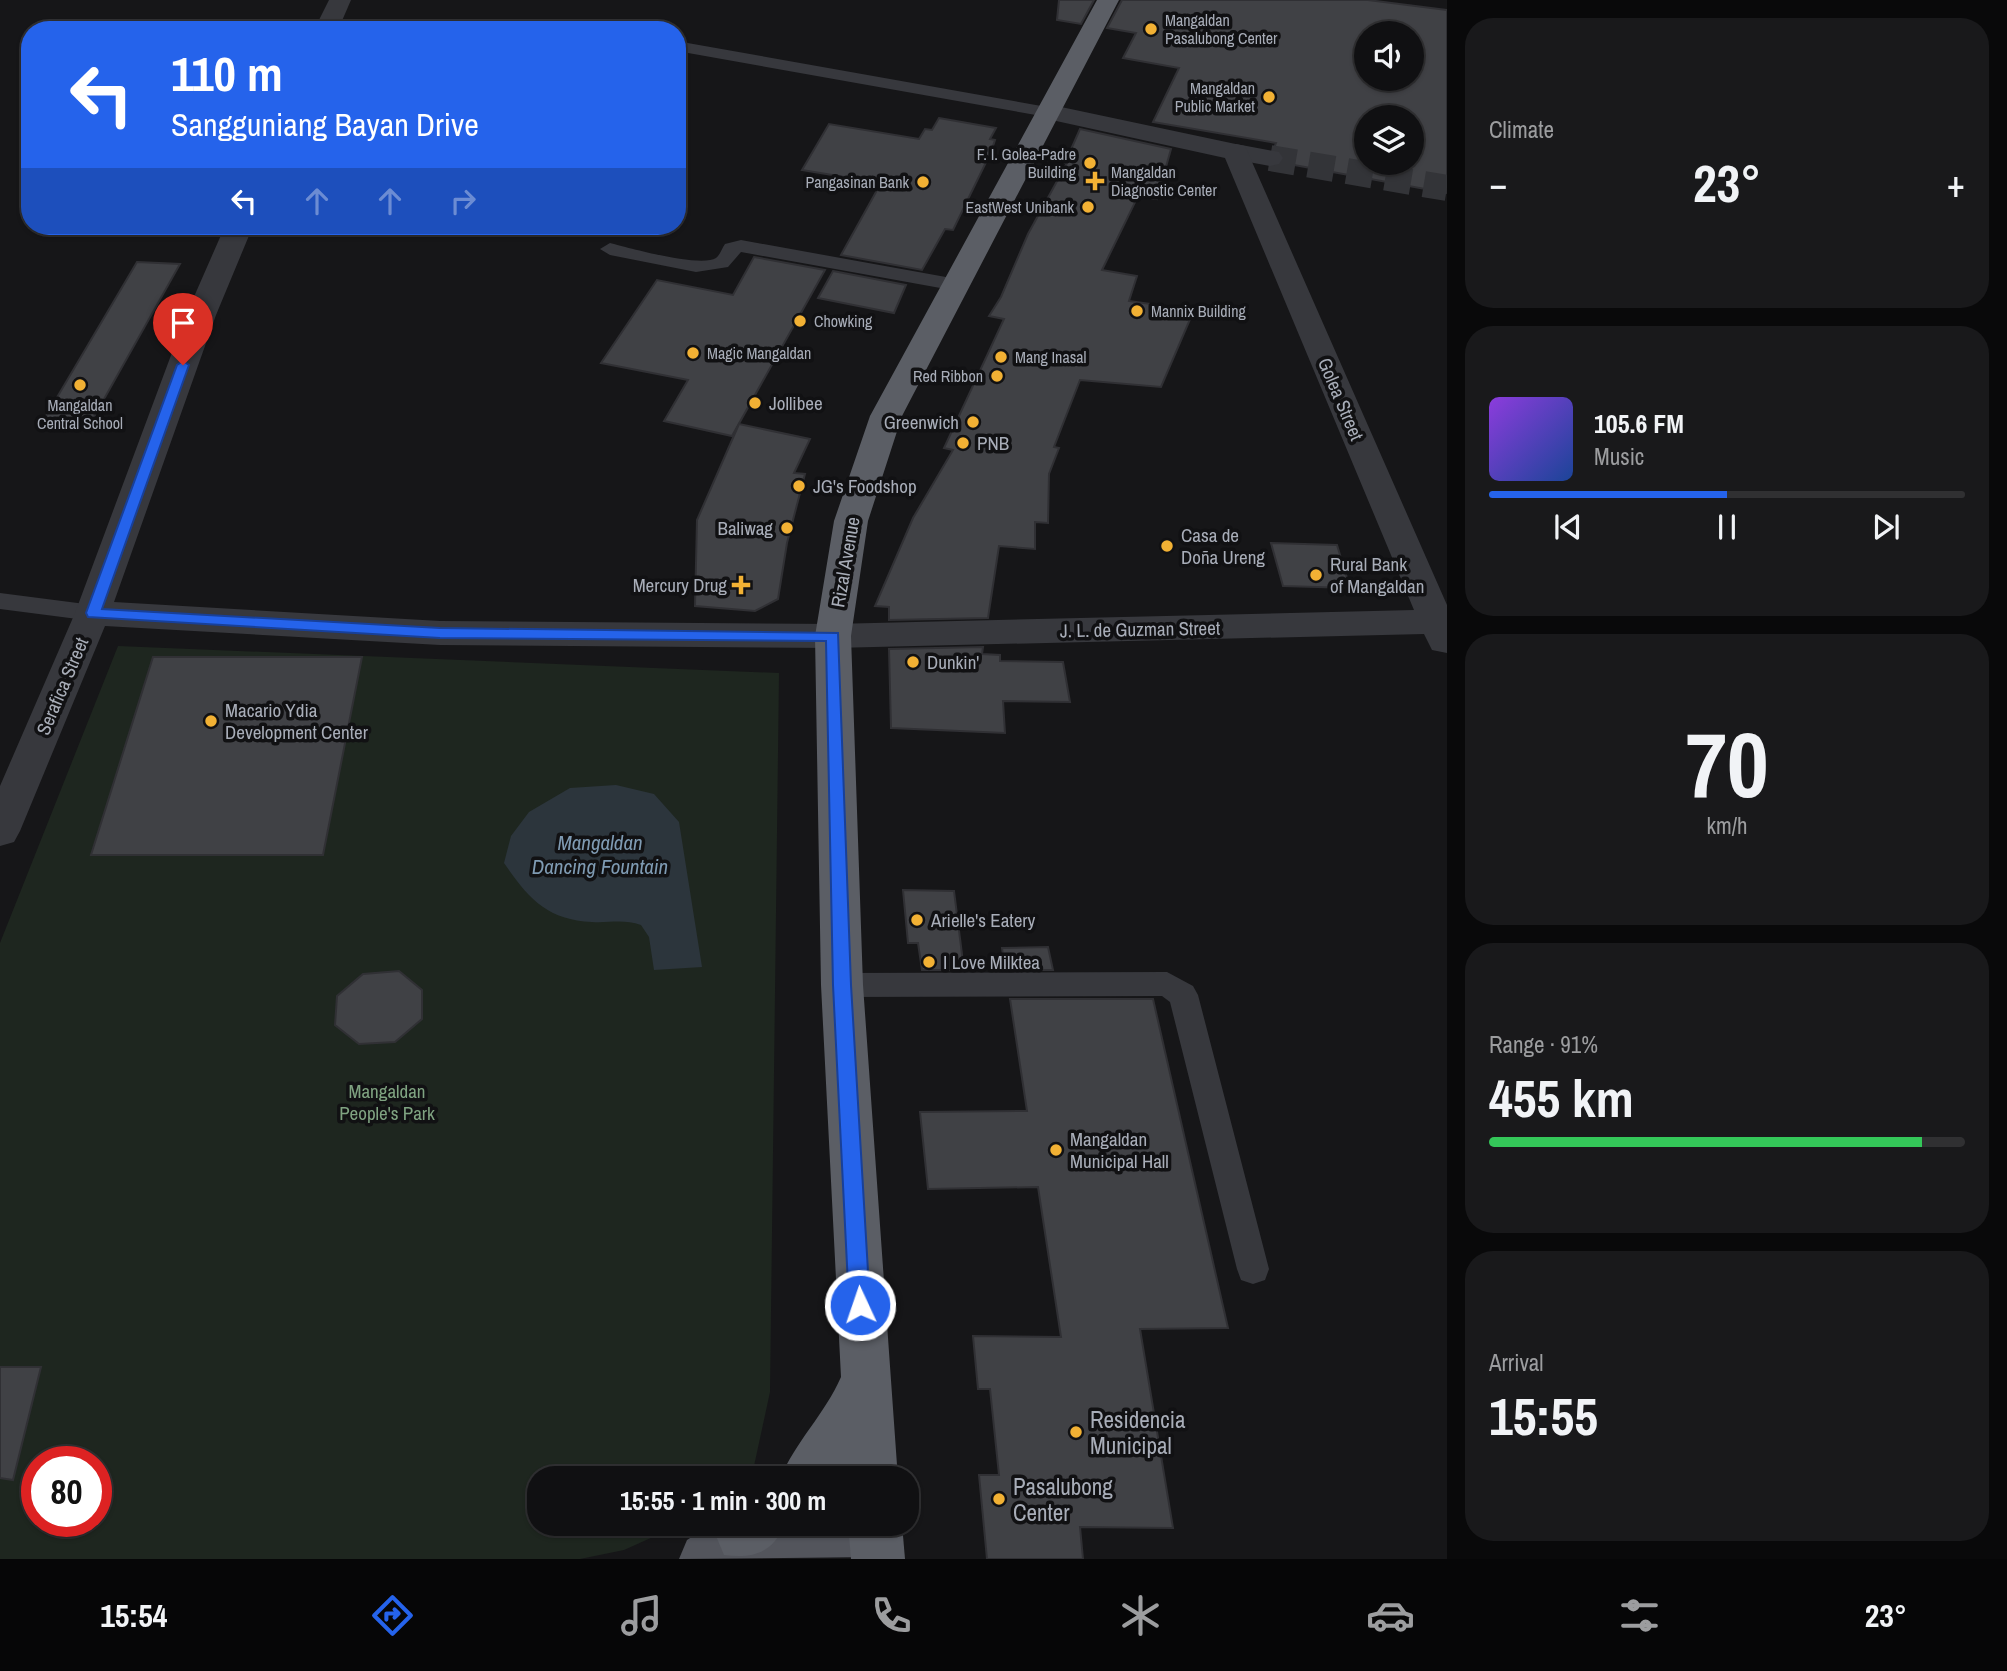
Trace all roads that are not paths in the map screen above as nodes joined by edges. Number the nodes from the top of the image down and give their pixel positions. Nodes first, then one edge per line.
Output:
1 (340, 0) edge
2 (1108, 0) edge
3 (330, 21) edge
4 (686, 48) edge
5 (1047, 112) junction
6 (1236, 152) junction
7 (1270, 158) tunnel mouth
8 (236, 235) edge
9 (610, 249) dead end
10 (957, 285) junction
11 (0, 601) edge
12 (93, 613) junction
13 (1443, 629) edge
14 (833, 636) junction
15 (0, 831) edge
16 (842, 985) junction
17 (1253, 1269) dead end
18 (864, 1382) junction
19 (815, 1466) edge
20 (871, 1466) edge
21 (876, 1538) edge
22 (735, 1540) edge

1 - 3 street
2 - 5 highway, Rizal Avenue
4 - 5 lane
5 - 6 street
5 - 10 highway, Rizal Avenue
6 - 7 street
6 - 13 street, Golea Street
8 - 12 street, Serafica Street
9 - 10 lane
10 - 14 highway, Rizal Avenue
11 - 12 lane
12 - 14 street, J. L. de Guzman Street
12 - 15 street, Serafica Street
13 - 14 street, J. L. de Guzman Street
14 - 16 highway, Rizal Avenue
16 - 17 lane
16 - 18 highway, Rizal Avenue
18 - 19 highway
18 - 20 highway, Rizal Avenue
21 - 22 main road

